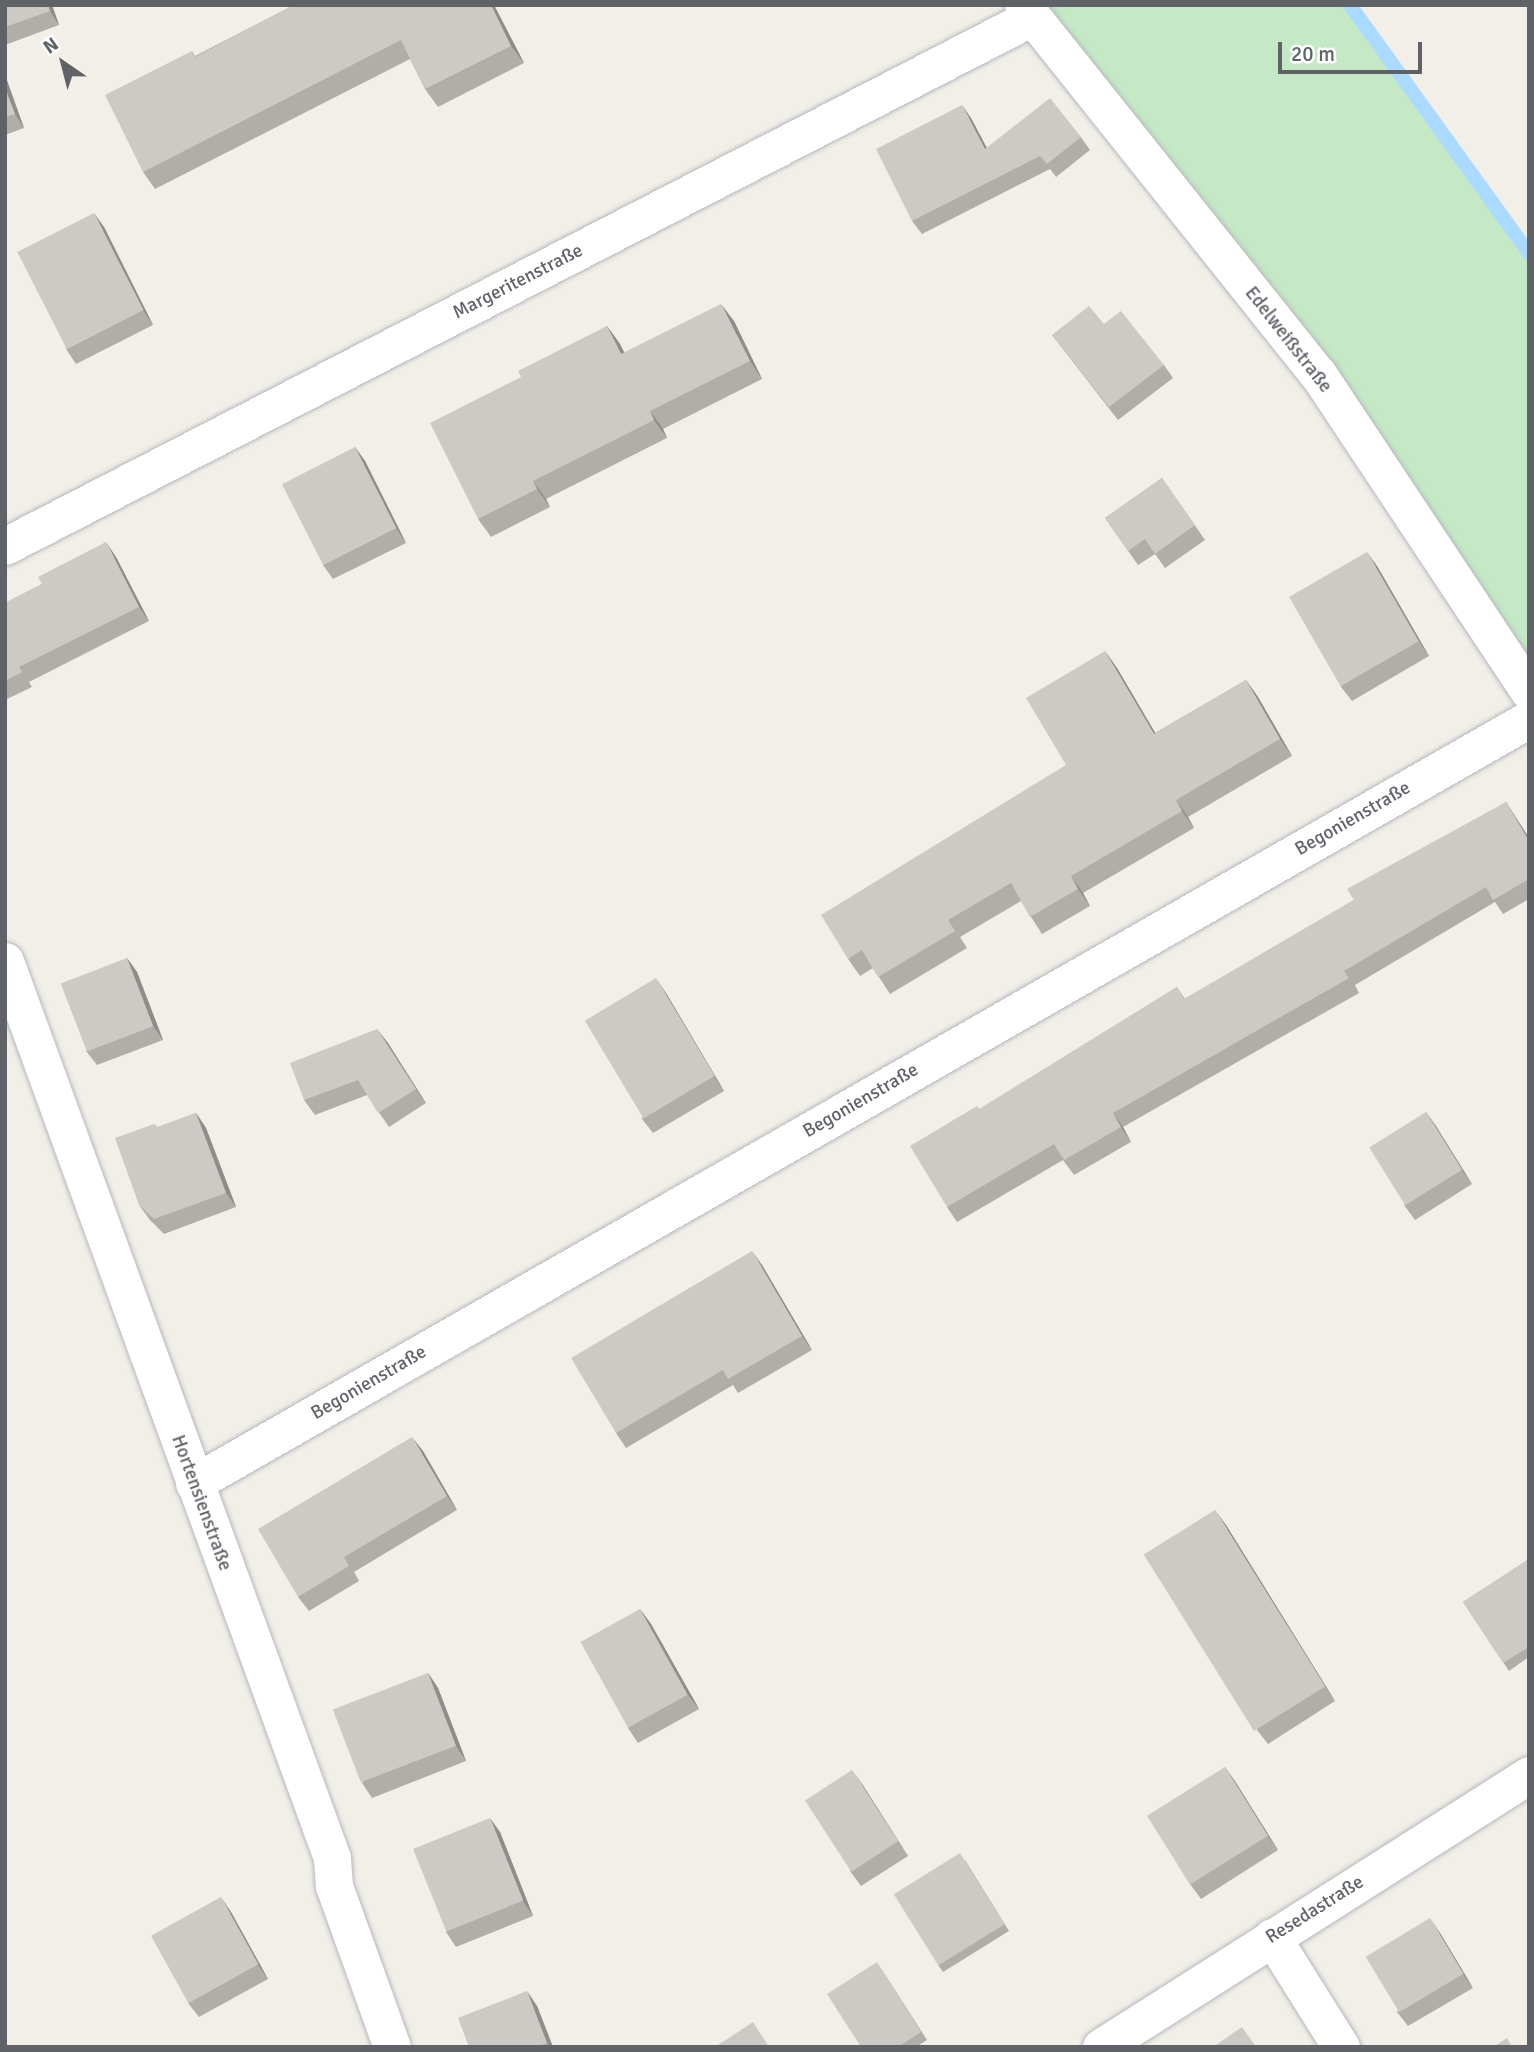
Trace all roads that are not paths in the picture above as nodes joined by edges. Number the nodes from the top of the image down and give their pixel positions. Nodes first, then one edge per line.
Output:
1 (1027, 11) edge
2 (5, 546) edge
3 (1529, 692) edge
4 (1529, 719) edge
5 (5, 961) edge
6 (194, 1483) junction
7 (1529, 1775) edge
8 (1272, 1937) junction
9 (392, 2047) edge
10 (1101, 2047) edge
11 (1342, 2047) edge

1 - 2 street, Margeritenstraße
1 - 3 street, Edelweißstraße
4 - 6 street, Begonienstraße
5 - 6 street, Hortensienstraße
6 - 9 street, Hortensienstraße
7 - 8 street, Resedastraße
8 - 10 street, Resedastraße
8 - 11 street

